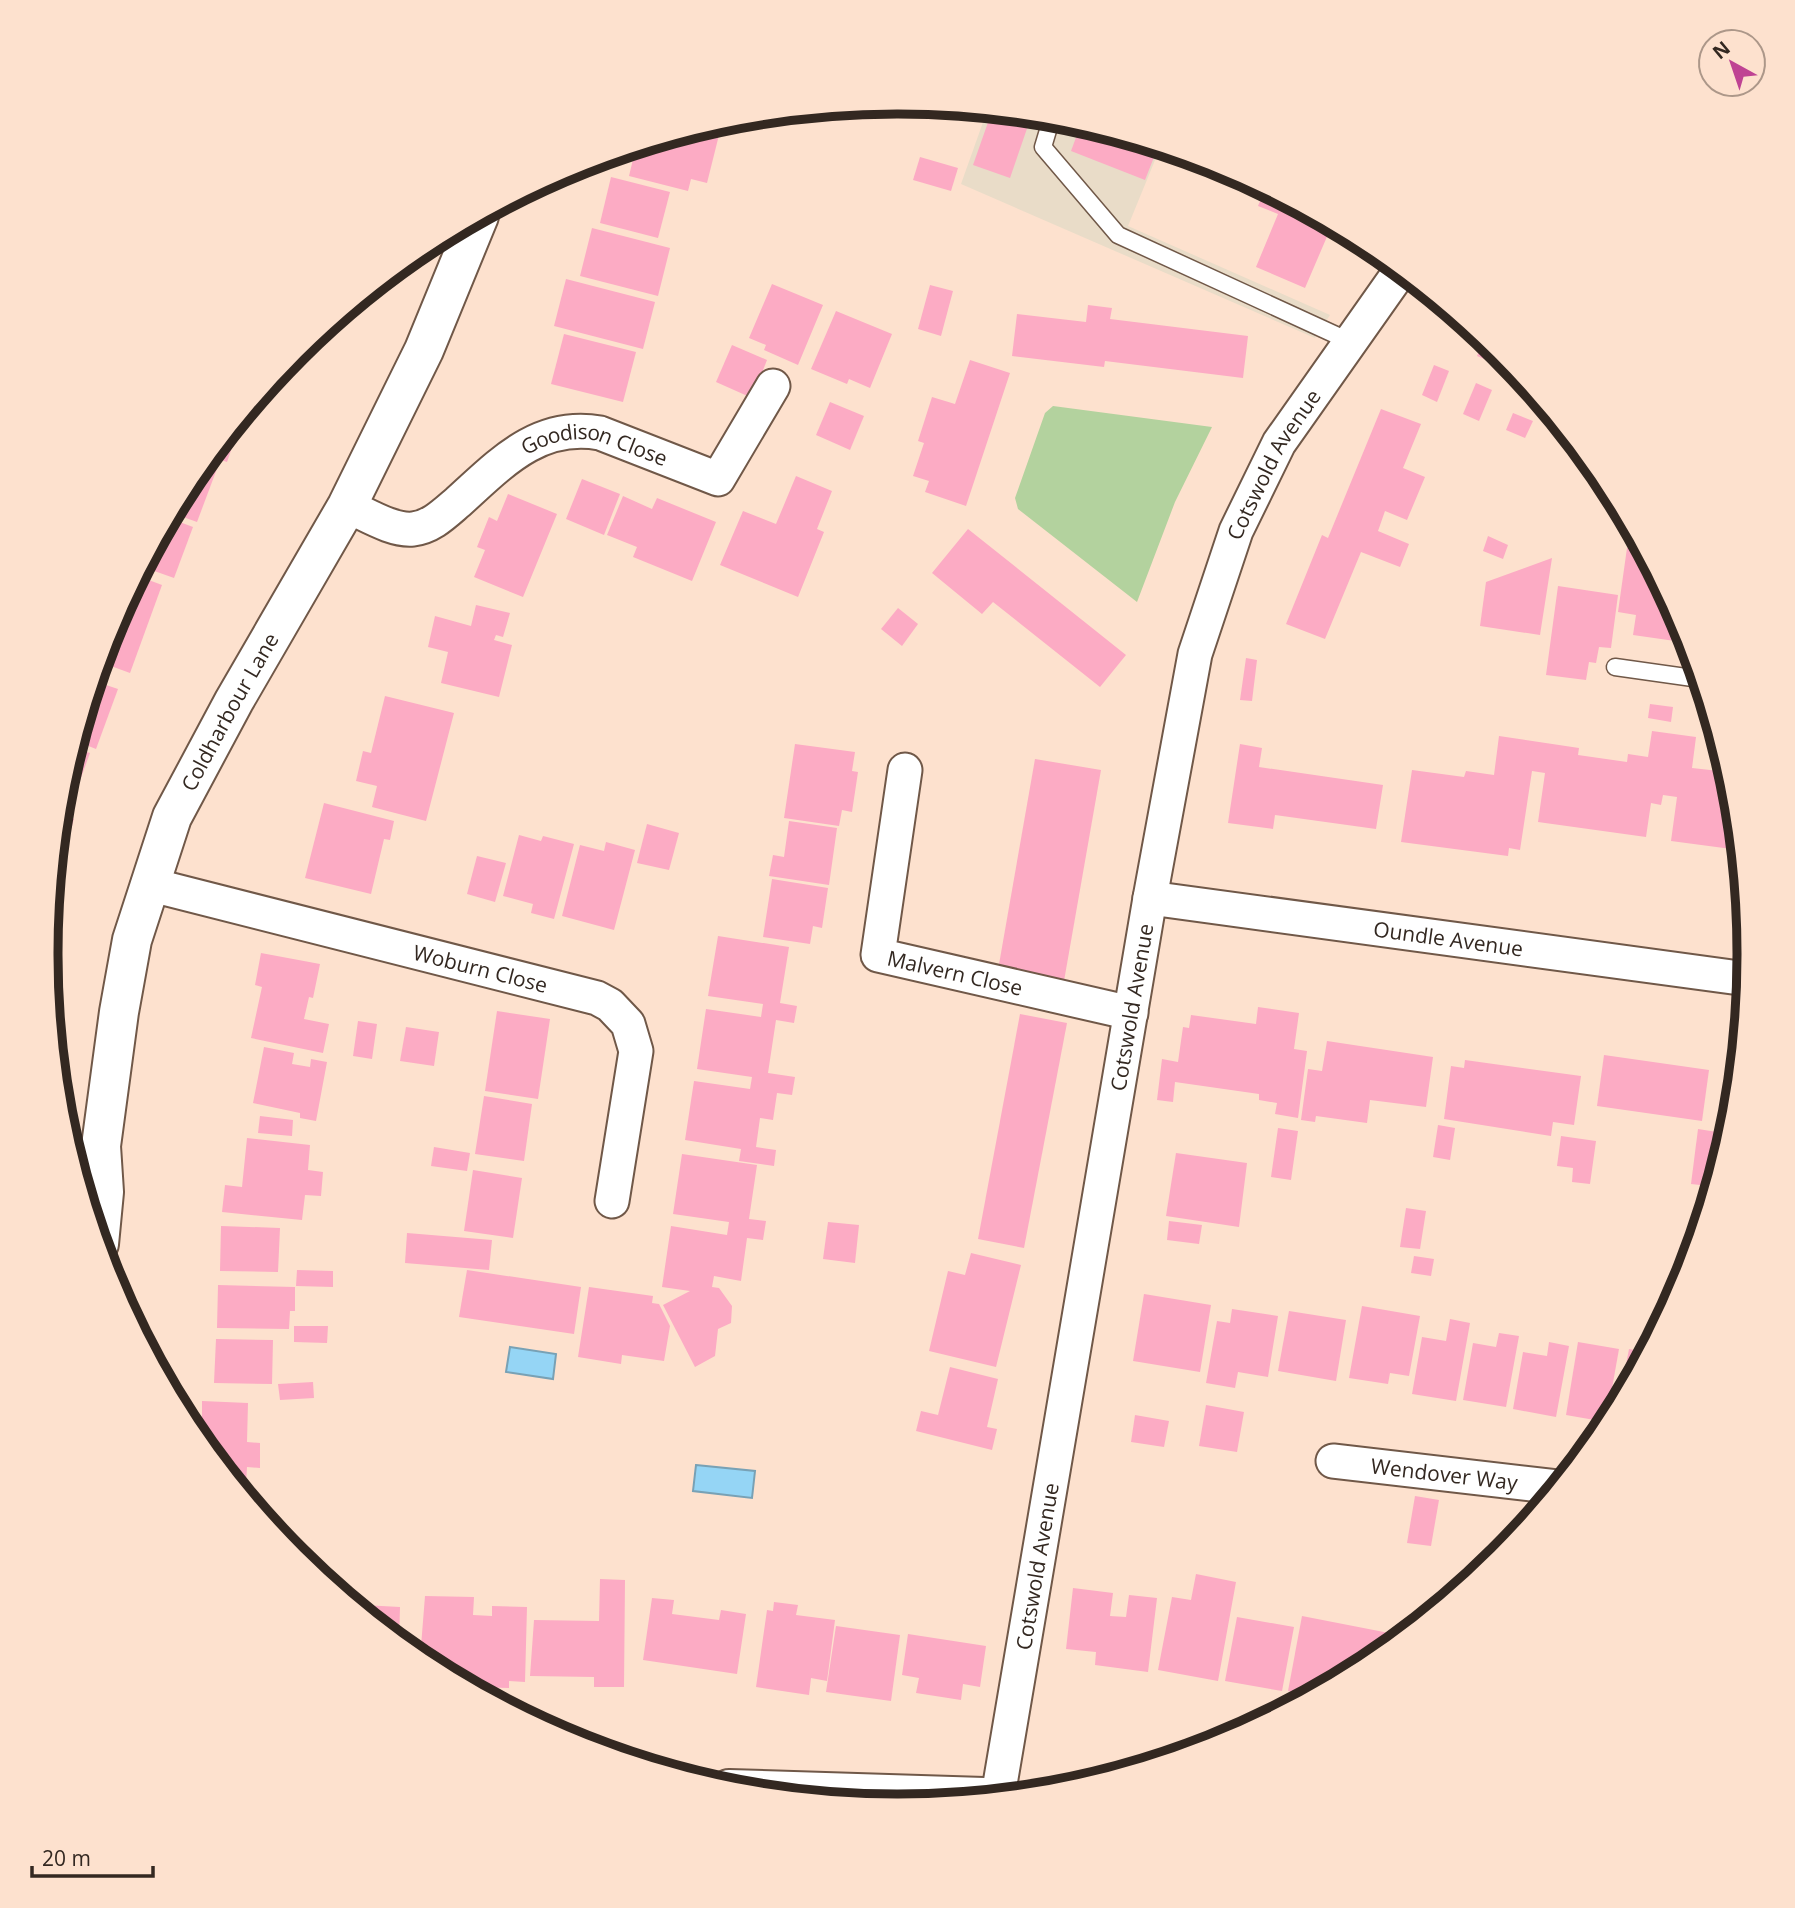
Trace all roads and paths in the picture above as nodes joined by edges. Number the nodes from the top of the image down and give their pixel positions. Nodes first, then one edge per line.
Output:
1 (1049, 128) edge
2 (473, 230) edge
3 (1395, 278) edge
4 (1349, 341) junction
5 (773, 386) dead end
6 (348, 506) junction
7 (1615, 667) dead end
8 (1691, 678) edge
9 (905, 770) dead end
10 (148, 884) junction
11 (1150, 898) junction
12 (1736, 978) edge
13 (1131, 1013) junction
14 (84, 1143) edge
15 (612, 1201) dead end
16 (101, 1221) edge
17 (1333, 1461) dead end
18 (1546, 1487) edge
19 (999, 1788) edge

1 - 4 lane
2 - 6 street, Coldharbour Lane
3 - 4 street, Cotswold Avenue
4 - 11 street, Cotswold Avenue
5 - 6 street, Goodison Close
6 - 10 street, Coldharbour Lane
7 - 8 lane
9 - 13 street, Malvern Close
10 - 14 street, Coldharbour Lane
10 - 15 street, Woburn Close
11 - 12 street, Oundle Avenue
11 - 13 street, Cotswold Avenue
13 - 19 street, Cotswold Avenue
14 - 16 street, Coldharbour Lane
17 - 18 street, Wendover Way

